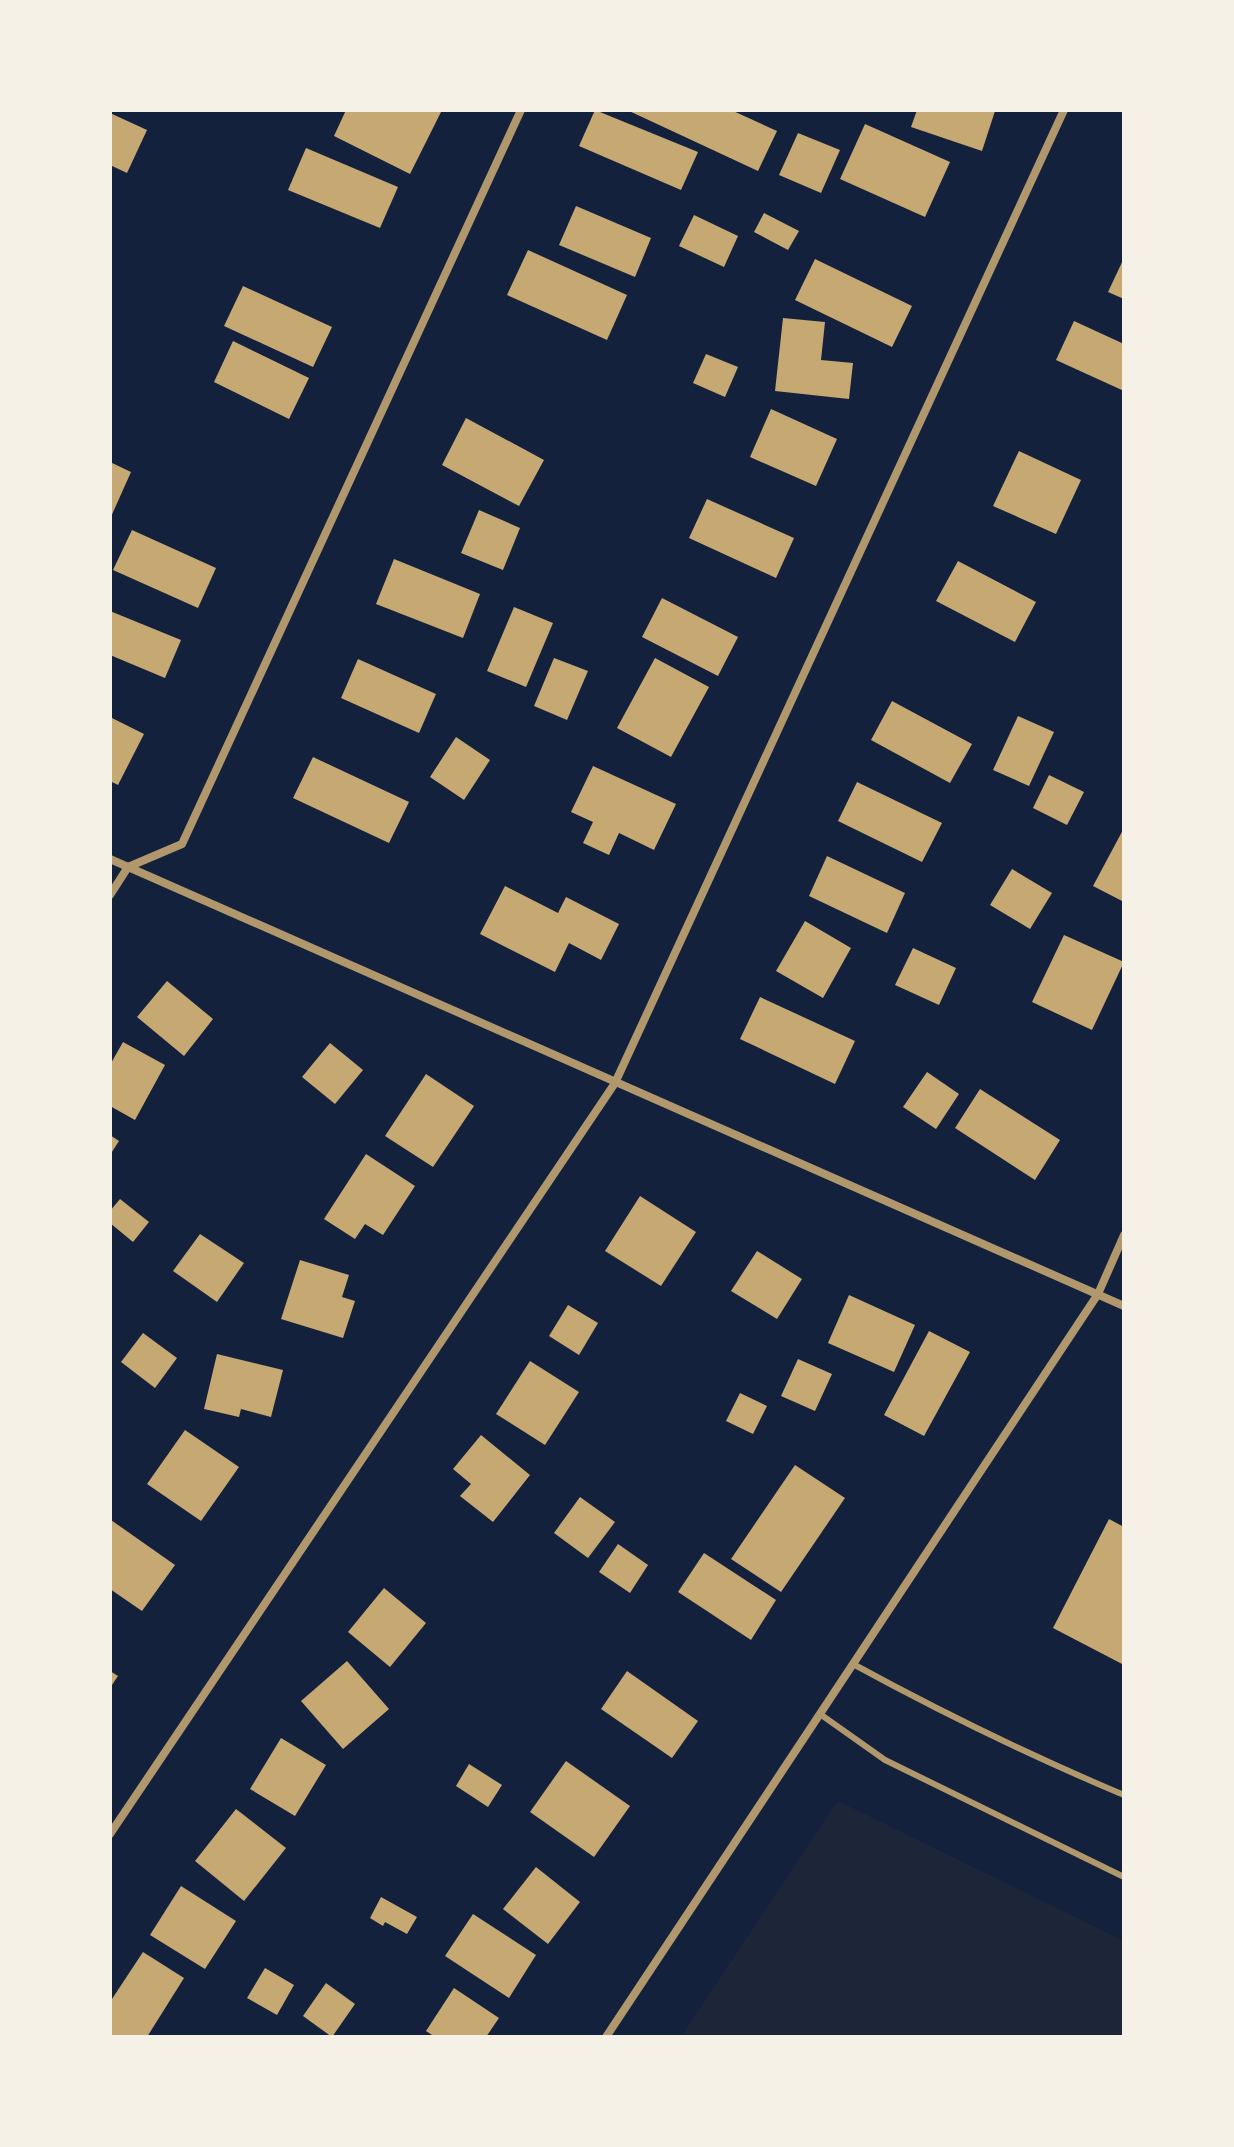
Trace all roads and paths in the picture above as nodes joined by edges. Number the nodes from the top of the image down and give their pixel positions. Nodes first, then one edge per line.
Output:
1 (521, 110) edge
2 (1064, 110) edge
3 (110, 859) edge
4 (128, 867) junction
5 (110, 895) edge
6 (615, 1083) junction
7 (1124, 1235) edge
8 (1098, 1294) junction
9 (1124, 1306) edge
10 (853, 1664) junction
11 (820, 1714) junction
12 (1124, 1795) edge
13 (110, 1834) edge
14 (1124, 1877) edge
15 (606, 2037) edge

1 - 4 street
2 - 6 street
3 - 4 street
4 - 5 street
4 - 6 street
6 - 8 street
6 - 13 street
7 - 8 street
8 - 9 street
8 - 10 street
10 - 11 street
10 - 12 lane
11 - 14 lane
11 - 15 street

